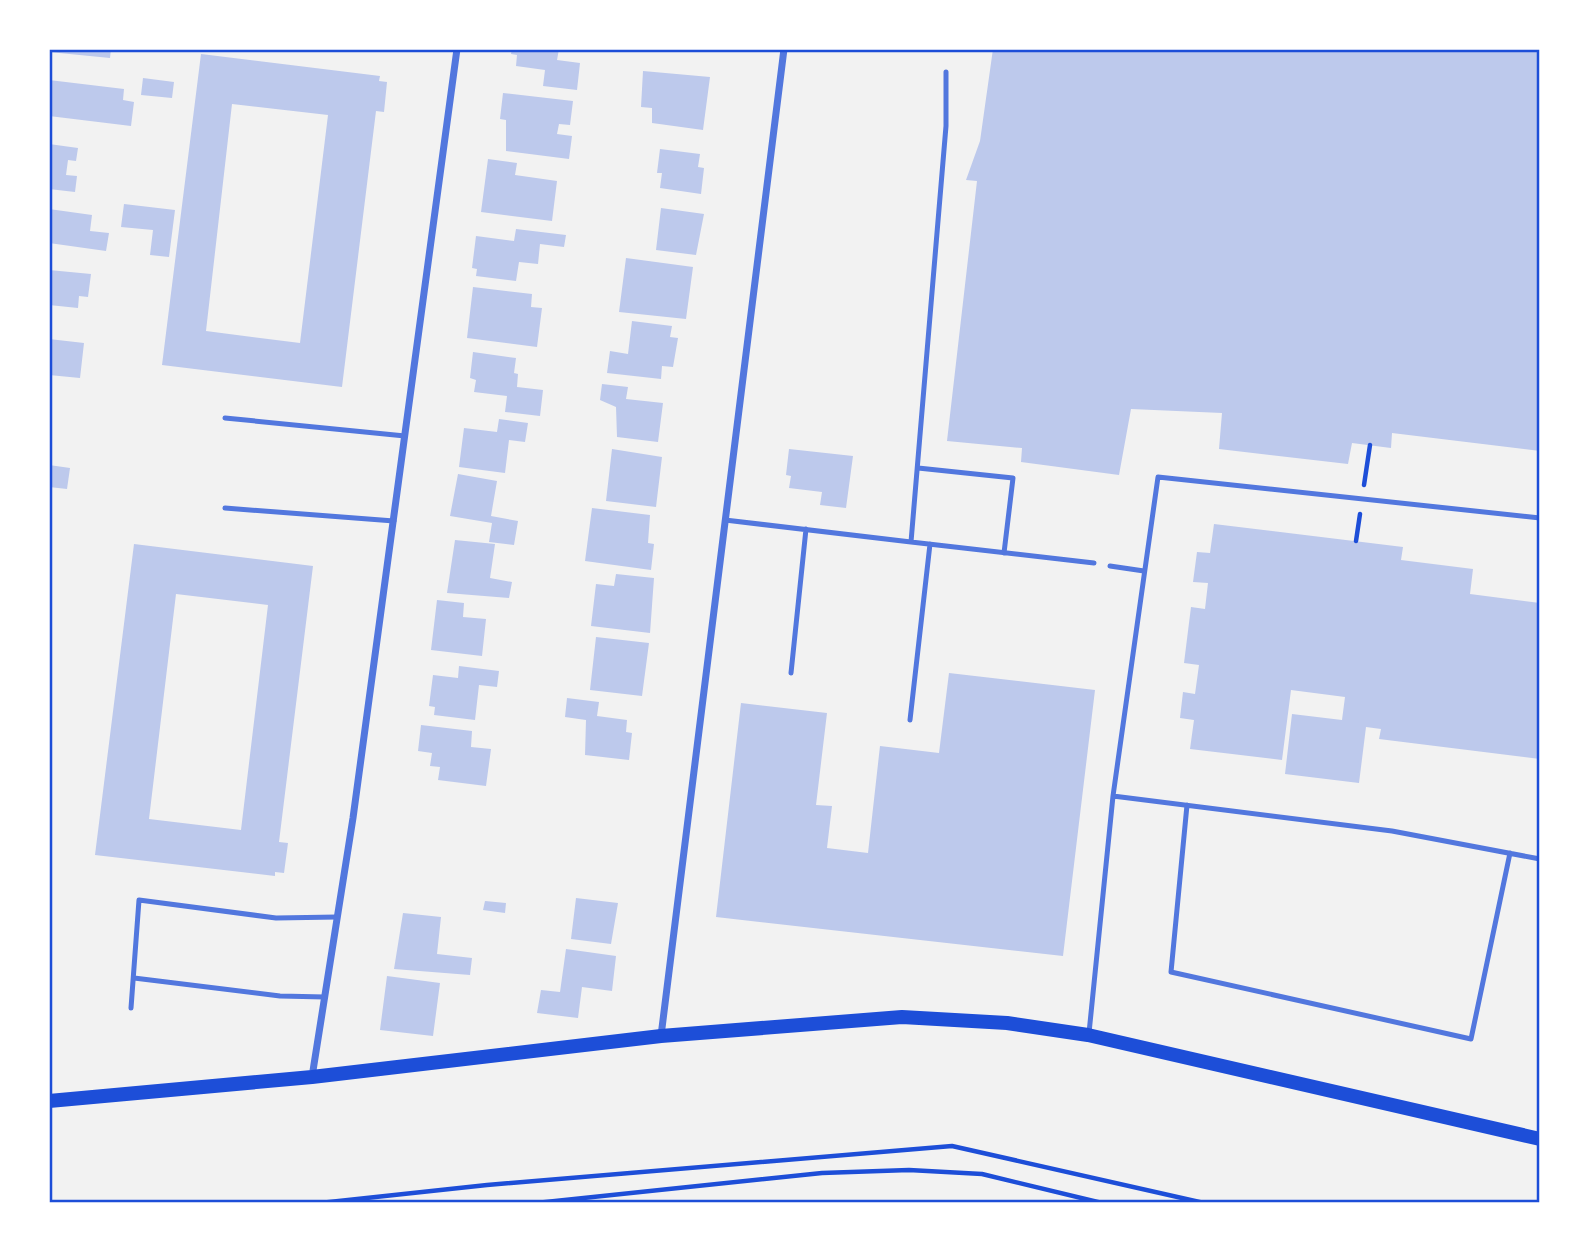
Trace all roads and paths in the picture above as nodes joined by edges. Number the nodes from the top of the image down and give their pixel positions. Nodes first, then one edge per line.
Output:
1 (457, 49) edge
2 (784, 49) edge
3 (946, 72) dead end
4 (225, 418) dead end
5 (405, 436) junction
6 (918, 468) junction
7 (225, 508) dead end
8 (1540, 518) edge
9 (725, 520) junction
10 (394, 521) junction
11 (806, 529) junction
12 (911, 542) junction
13 (930, 544) junction
14 (1004, 553) junction
15 (1094, 563) dead end
16 (1110, 566) dead end
17 (1144, 571) junction
18 (791, 673) dead end
19 (911, 720) dead end
20 (1113, 796) junction
21 (1186, 805) junction
22 (1510, 853) junction
23 (1540, 859) edge
24 (337, 917) junction
25 (134, 978) junction
26 (325, 997) junction
27 (131, 1007) dead end
28 (1088, 1035) junction
29 (661, 1036) junction
30 (312, 1077) junction
31 (49, 1101) edge
32 (1540, 1139) edge
33 (320, 1203) edge
34 (536, 1203) edge
35 (1102, 1203) edge
36 (1205, 1203) edge

1 - 5 street
2 - 9 street
3 - 6 lane
4 - 5 lane
5 - 10 street
6 - 12 lane
6 - 14 lane
7 - 10 lane
8 - 17 lane
9 - 11 lane
9 - 29 street
10 - 24 street
11 - 12 lane
11 - 18 lane
12 - 13 lane
13 - 14 lane
13 - 19 lane
14 - 15 lane
16 - 17 lane
17 - 20 lane
20 - 21 lane
20 - 28 lane
21 - 22 lane
21 - 22 lane
22 - 23 lane
24 - 25 lane
24 - 26 street
25 - 26 lane
25 - 27 lane
26 - 30 street
28 - 29 main road
28 - 32 main road
29 - 30 main road
30 - 31 main road
33 - 36 path
34 - 35 path

